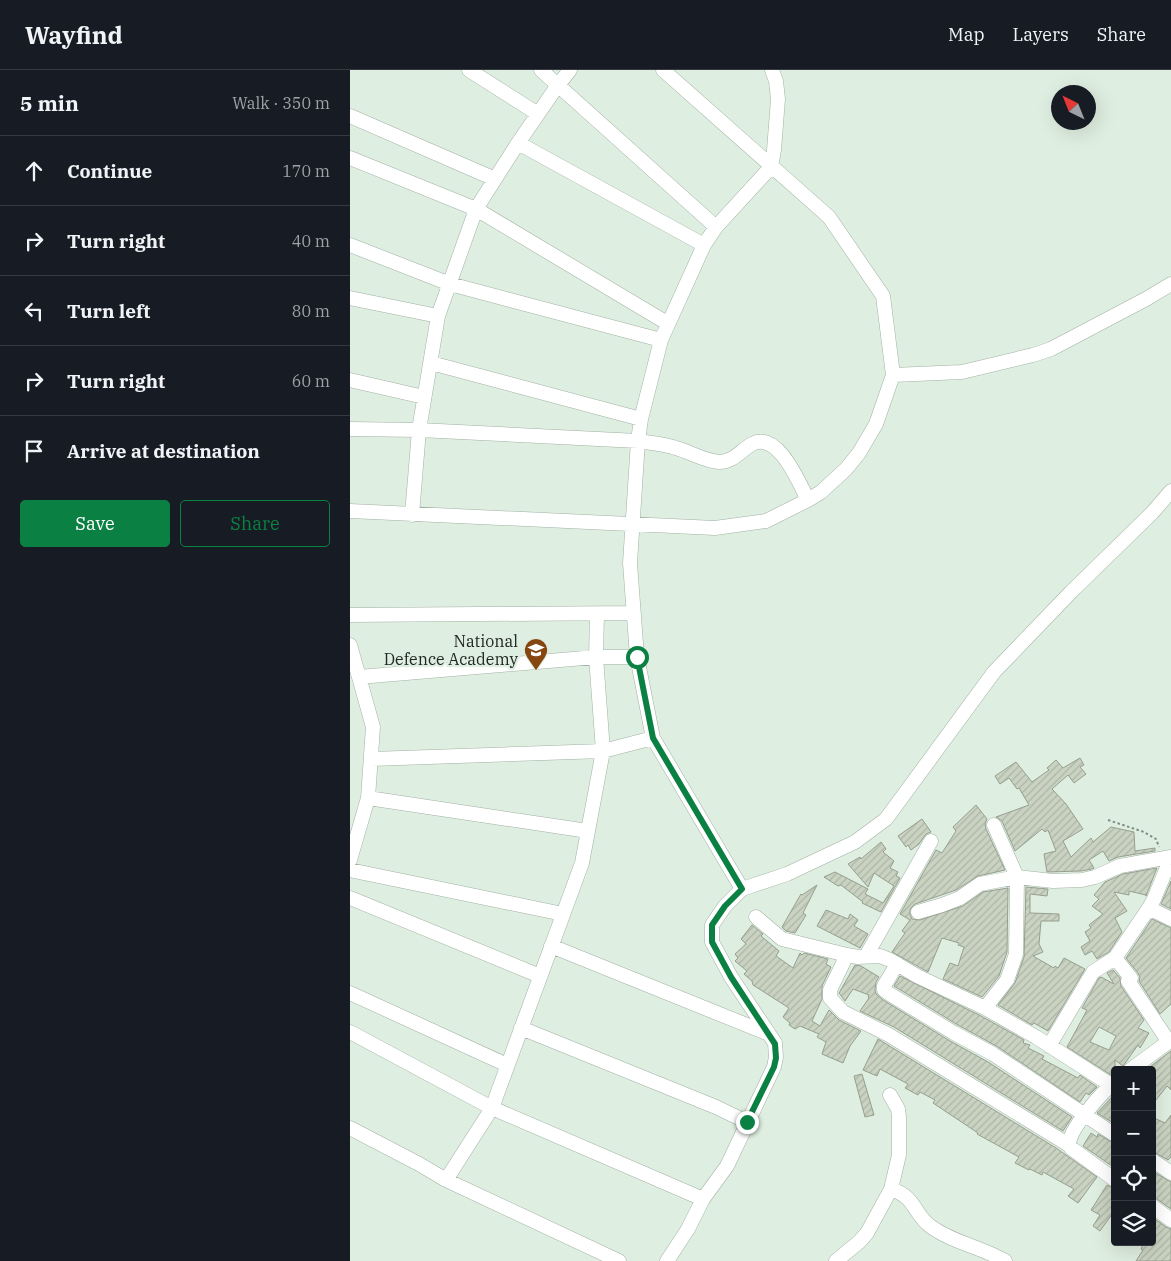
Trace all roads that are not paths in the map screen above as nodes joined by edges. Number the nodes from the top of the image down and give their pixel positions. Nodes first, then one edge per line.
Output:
1 (469, 70) edge
2 (541, 70) edge
3 (570, 70) edge
4 (663, 70) edge
5 (772, 70) edge
6 (558, 85) junction
7 (538, 114) junction
8 (350, 116) edge
9 (518, 143) junction
10 (350, 158) edge
11 (771, 167) junction
12 (495, 179) junction
13 (476, 209) junction
14 (716, 227) junction
15 (350, 245) edge
16 (704, 245) junction
17 (450, 284) junction
18 (1171, 284) edge
19 (350, 298) edge
20 (438, 316) junction
21 (667, 323) junction
22 (661, 340) junction
23 (431, 363) junction
24 (893, 375) junction
25 (350, 380) edge
26 (424, 397) junction
27 (641, 419) junction
28 (350, 429) edge
29 (419, 430) junction
30 (638, 441) junction
31 (1171, 491) edge
32 (808, 500) junction
33 (350, 511) edge
34 (412, 515) junction
35 (632, 525) junction
36 (634, 613) junction
37 (597, 614) junction
38 (350, 615) edge
39 (350, 645) edge
40 (596, 657) junction
41 (637, 657) junction
42 (359, 676) junction
43 (653, 738) junction
44 (603, 751) junction
45 (371, 759) junction
46 (368, 798) junction
47 (994, 825) dead end
48 (588, 831) junction
49 (931, 841) dead end
50 (1168, 858) edge
51 (350, 860) edge
52 (350, 870) edge
53 (1017, 877) junction
54 (742, 889) junction
55 (350, 898) edge
56 (1149, 908) junction
57 (918, 912) dead end
58 (563, 914) junction
59 (756, 917) dead end
60 (1171, 919) edge
61 (551, 946) junction
62 (846, 955) junction
63 (866, 956) junction
64 (1114, 958) junction
65 (897, 964) junction
66 (540, 976) junction
67 (350, 993) edge
68 (985, 1008) junction
69 (521, 1028) junction
70 (350, 1032) edge
71 (769, 1034) junction
72 (1170, 1041) edge
73 (1049, 1046) junction
74 (507, 1065) junction
75 (1136, 1066) edge
76 (1111, 1083) edge
77 (1111, 1086) edge
78 (890, 1095) dead end
79 (492, 1108) junction
80 (1085, 1115) junction
81 (747, 1122) junction
82 (350, 1128) edge
83 (1111, 1132) edge
84 (1069, 1145) junction
85 (1156, 1163) edge
86 (1171, 1173) edge
87 (1111, 1177) edge
88 (446, 1180) junction
89 (891, 1189) junction
90 (703, 1199) junction
91 (1156, 1209) edge
92 (1171, 1220) edge
93 (619, 1261) edge
94 (667, 1261) edge
95 (836, 1261) edge
96 (1005, 1261) edge

1 - 7 street
2 - 6 street
3 - 6 street
4 - 11 street
5 - 11 street
6 - 7 street
6 - 14 street
7 - 9 street
8 - 12 street
9 - 12 street
9 - 16 street
10 - 13 street
11 - 14 street
11 - 24 street
12 - 13 street
13 - 17 street
13 - 21 street
14 - 16 street
15 - 17 street
16 - 21 street
17 - 20 street
17 - 22 street
18 - 24 street
19 - 20 street
20 - 23 street
21 - 22 street
22 - 27 street
23 - 26 street
23 - 27 street
24 - 32 street
25 - 26 street
26 - 29 street
27 - 30 street
28 - 29 street
29 - 30 street
29 - 34 street
30 - 32 street
30 - 35 street
31 - 54 street
32 - 35 street
33 - 34 street
34 - 35 street
35 - 36 street
36 - 37 street
36 - 41 street
37 - 38 street
37 - 40 street
39 - 42 street
40 - 41 street
40 - 42 street
40 - 44 street
41 - 43 street
42 - 45 street
43 - 44 street
43 - 54 street
44 - 45 street
44 - 48 street
45 - 46 street
46 - 48 street
46 - 51 street
47 - 53 street
48 - 58 street
49 - 63 street
50 - 53 street
50 - 56 street
52 - 58 street
53 - 57 street
53 - 68 street
54 - 71 street
55 - 66 street
56 - 60 street
56 - 64 street
58 - 61 street
59 - 62 street
61 - 66 street
61 - 71 street
62 - 63 street
62 - 84 street
63 - 65 street
64 - 72 street
64 - 73 street
65 - 68 street
65 - 80 street
66 - 69 street
67 - 74 street
68 - 73 street
69 - 74 street
69 - 81 street
70 - 79 street
71 - 81 street
72 - 75 street
73 - 76 street
74 - 79 street
77 - 80 street
78 - 89 street
79 - 88 street
79 - 90 street
80 - 83 street
80 - 84 street
81 - 90 street
82 - 88 street
84 - 87 street
85 - 86 street
88 - 93 street
89 - 95 street
89 - 96 street
90 - 94 street
91 - 92 street

